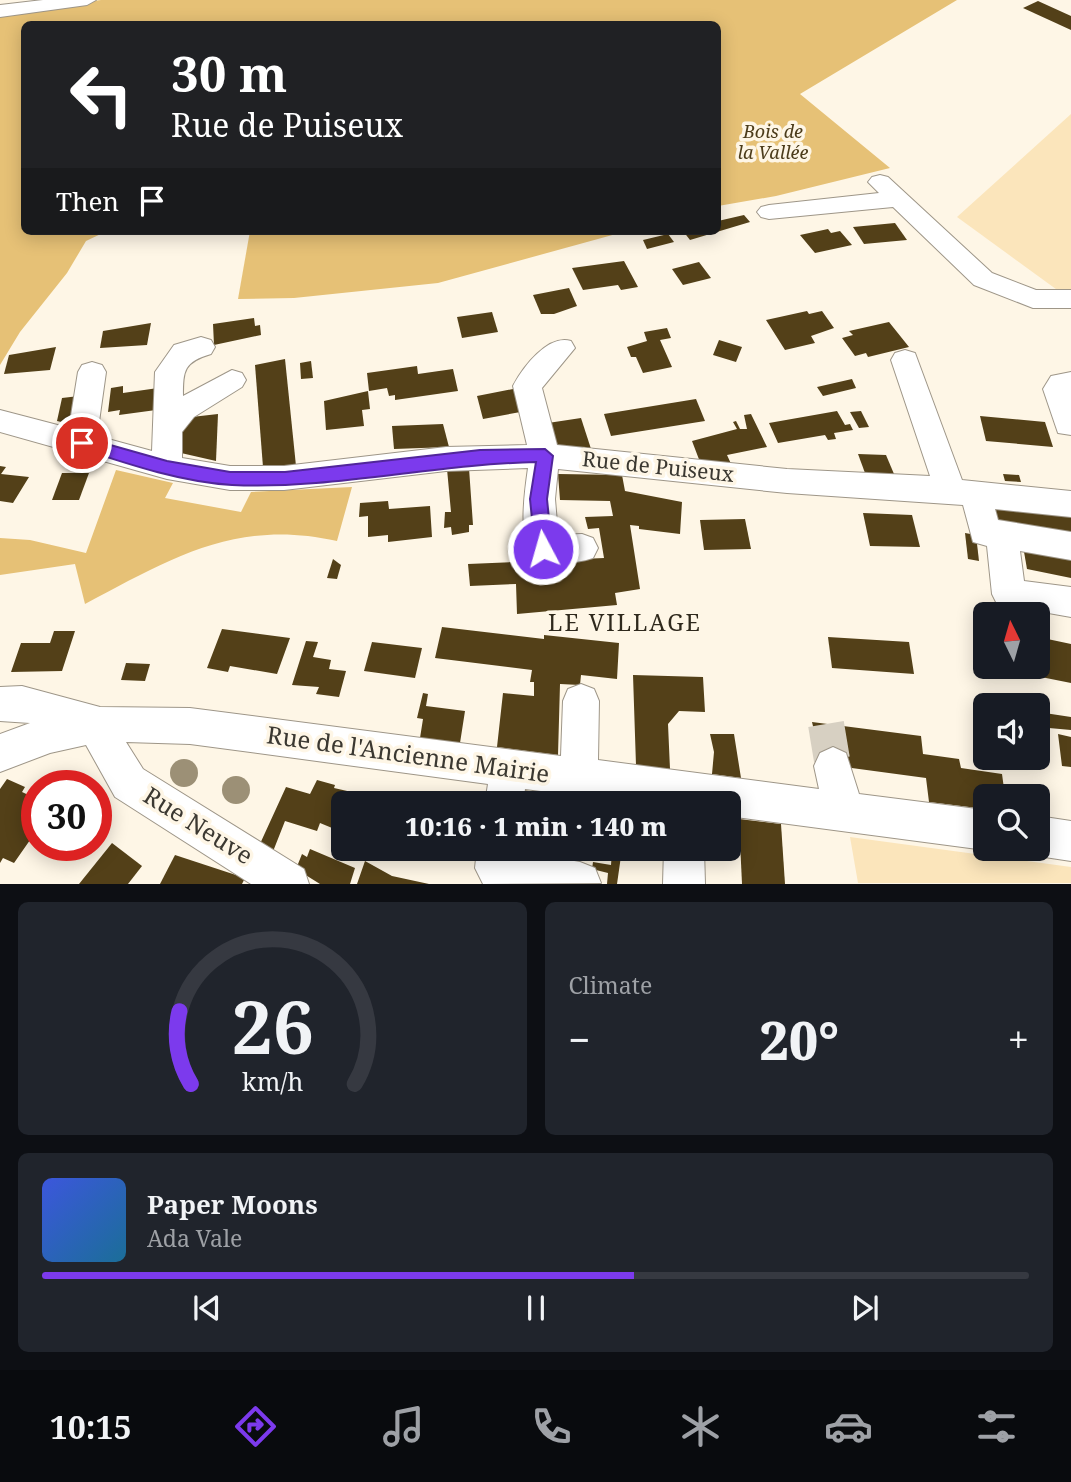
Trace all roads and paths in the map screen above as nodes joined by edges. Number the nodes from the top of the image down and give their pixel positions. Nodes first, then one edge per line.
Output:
1 (87, 0) edge
2 (0, 11) edge
3 (880, 182) dead end
4 (897, 200) junction
5 (769, 212) dead end
6 (1071, 299) edge
7 (201, 347) dead end
8 (561, 348) dead end
9 (905, 360) dead end
10 (92, 372) dead end
11 (232, 380) dead end
12 (1071, 382) edge
13 (0, 421) edge
14 (1068, 425) dead end
15 (169, 428) junction
16 (82, 443) junction
17 (545, 456) junction
18 (167, 467) junction
19 (963, 493) junction
20 (1071, 504) edge
21 (1002, 534) junction
22 (1071, 546) edge
23 (582, 548) dead end
24 (1071, 602) edge
25 (581, 701) dead end
26 (0, 704) edge
27 (94, 723) junction
28 (0, 753) edge
29 (833, 766) tunnel mouth
30 (579, 778) junction
31 (506, 786) edge
32 (651, 791) edge
33 (741, 808) edge
34 (844, 811) junction
35 (973, 828) edge
36 (1050, 838) edge
37 (1071, 841) edge
38 (496, 861) edge
39 (684, 861) edge
40 (580, 883) edge
41 (289, 884) edge
42 (684, 884) edge

1 - 2 street
3 - 4 street
4 - 5 street
4 - 6 street
7 - 15 street
8 - 17 street
9 - 19 street
10 - 16 street
11 - 15 street
12 - 14 street
13 - 16 street, Rue de Puiseux
15 - 18 street
16 - 18 street, Rue de Puiseux
17 - 18 street, Rue de Puiseux
17 - 19 street, Rue de Puiseux
17 - 23 street
19 - 20 street, Rue de Puiseux
19 - 21 street
21 - 22 street
21 - 24 street
25 - 30 street
26 - 27 street
27 - 28 street, Rue de l'Ancienne Mairie
27 - 31 street, Rue de l'Ancienne Mairie
27 - 41 street, Rue Neuve
29 - 34 street
30 - 31 street, Rue de l'Ancienne Mairie
30 - 32 street, Rue de l'Ancienne Mairie
33 - 34 street, Rue de l'Ancienne Mairie
34 - 35 street, Rue de l'Ancienne Mairie
36 - 37 street
38 - 40 street
39 - 42 street

